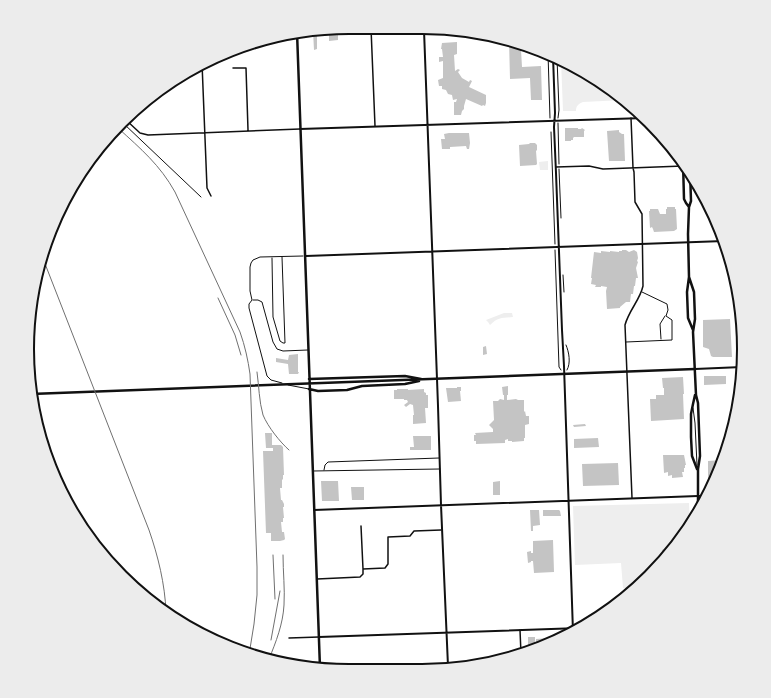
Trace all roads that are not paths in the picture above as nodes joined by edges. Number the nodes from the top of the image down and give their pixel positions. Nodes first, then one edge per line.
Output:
1 (372, 34) edge
2 (424, 34) edge
3 (297, 39) edge
4 (553, 63) edge
5 (233, 68) dead end
6 (203, 70) edge
7 (631, 118) junction
8 (636, 118) edge
9 (556, 121) junction
10 (129, 123) edge
11 (428, 125) junction
12 (375, 127) junction
13 (300, 129) junction
14 (248, 131) junction
15 (205, 132) junction
16 (678, 166) edge
17 (556, 167) junction
18 (633, 168) junction
19 (683, 173) edge
20 (690, 185) edge
21 (211, 196) dead end
22 (689, 206) junction
23 (718, 241) edge
24 (689, 242) junction
25 (642, 244) junction
26 (559, 247) junction
27 (432, 251) junction
28 (272, 256) junction
29 (282, 256) junction
30 (305, 256) junction
31 (689, 277) junction
32 (642, 292) junction
33 (252, 300) junction
34 (666, 316) junction
35 (693, 332) junction
36 (661, 340) junction
37 (626, 342) junction
38 (308, 350) junction
39 (736, 367) edge
40 (695, 369) junction
41 (627, 372) junction
42 (564, 374) junction
43 (309, 379) junction
44 (437, 379) junction
45 (425, 380) junction
46 (309, 389) junction
47 (38, 394) edge
48 (696, 395) junction
49 (440, 458) junction
50 (440, 469) junction
51 (698, 469) junction
52 (324, 471) junction
53 (313, 472) junction
54 (698, 496) junction
55 (632, 498) junction
56 (568, 501) junction
57 (698, 501) edge
58 (440, 505) junction
59 (314, 510) junction
60 (361, 526) dead end
61 (442, 530) junction
62 (362, 569) junction
63 (316, 578) junction
64 (573, 626) edge
65 (568, 628) edge
66 (520, 630) junction
67 (447, 632) junction
68 (319, 637) junction
69 (289, 638) dead end
70 (521, 648) edge
71 (320, 662) edge
72 (448, 663) edge

1 - 12 street
2 - 11 street
3 - 13 main road
4 - 9 street
5 - 14 street
6 - 15 street
7 - 8 street
7 - 9 street
7 - 18 street
9 - 11 street
9 - 17 street
10 - 15 street
11 - 12 street
11 - 27 street
12 - 13 street
13 - 14 street
13 - 30 main road
14 - 15 street
15 - 21 street
16 - 18 street
17 - 18 street
17 - 26 street
18 - 25 street
19 - 22 main road
20 - 22 main road
22 - 24 main road
23 - 24 street
24 - 25 street
24 - 31 main road
25 - 26 street
25 - 32 street
26 - 27 street
26 - 42 street
27 - 30 street
27 - 44 street
28 - 29 lane
28 - 29 lane
28 - 33 lane
29 - 30 lane
30 - 38 main road
31 - 35 main road
31 - 35 main road
32 - 34 lane
32 - 37 street
33 - 38 lane
33 - 46 lane
34 - 36 lane
34 - 36 lane
35 - 40 main road
36 - 37 lane
37 - 41 street
38 - 43 main road
39 - 40 street
40 - 41 main road
40 - 48 main road
41 - 42 main road
41 - 55 street
42 - 44 main road
42 - 56 street
43 - 45 main road
43 - 46 main road
44 - 45 main road
44 - 49 street
45 - 46 main road
45 - 47 main road
46 - 53 main road
48 - 51 main road
48 - 51 main road
49 - 50 street
49 - 52 lane
50 - 52 lane
50 - 58 street
51 - 54 main road
52 - 53 lane
53 - 59 main road
54 - 55 street
54 - 57 main road
55 - 56 street
56 - 58 street
56 - 64 street
58 - 59 street
58 - 61 street
59 - 63 main road
60 - 62 street
61 - 62 street
61 - 67 street
62 - 63 street
63 - 68 main road
65 - 66 street
66 - 67 street
66 - 70 street
67 - 68 street
67 - 72 street
68 - 69 street
68 - 71 main road

